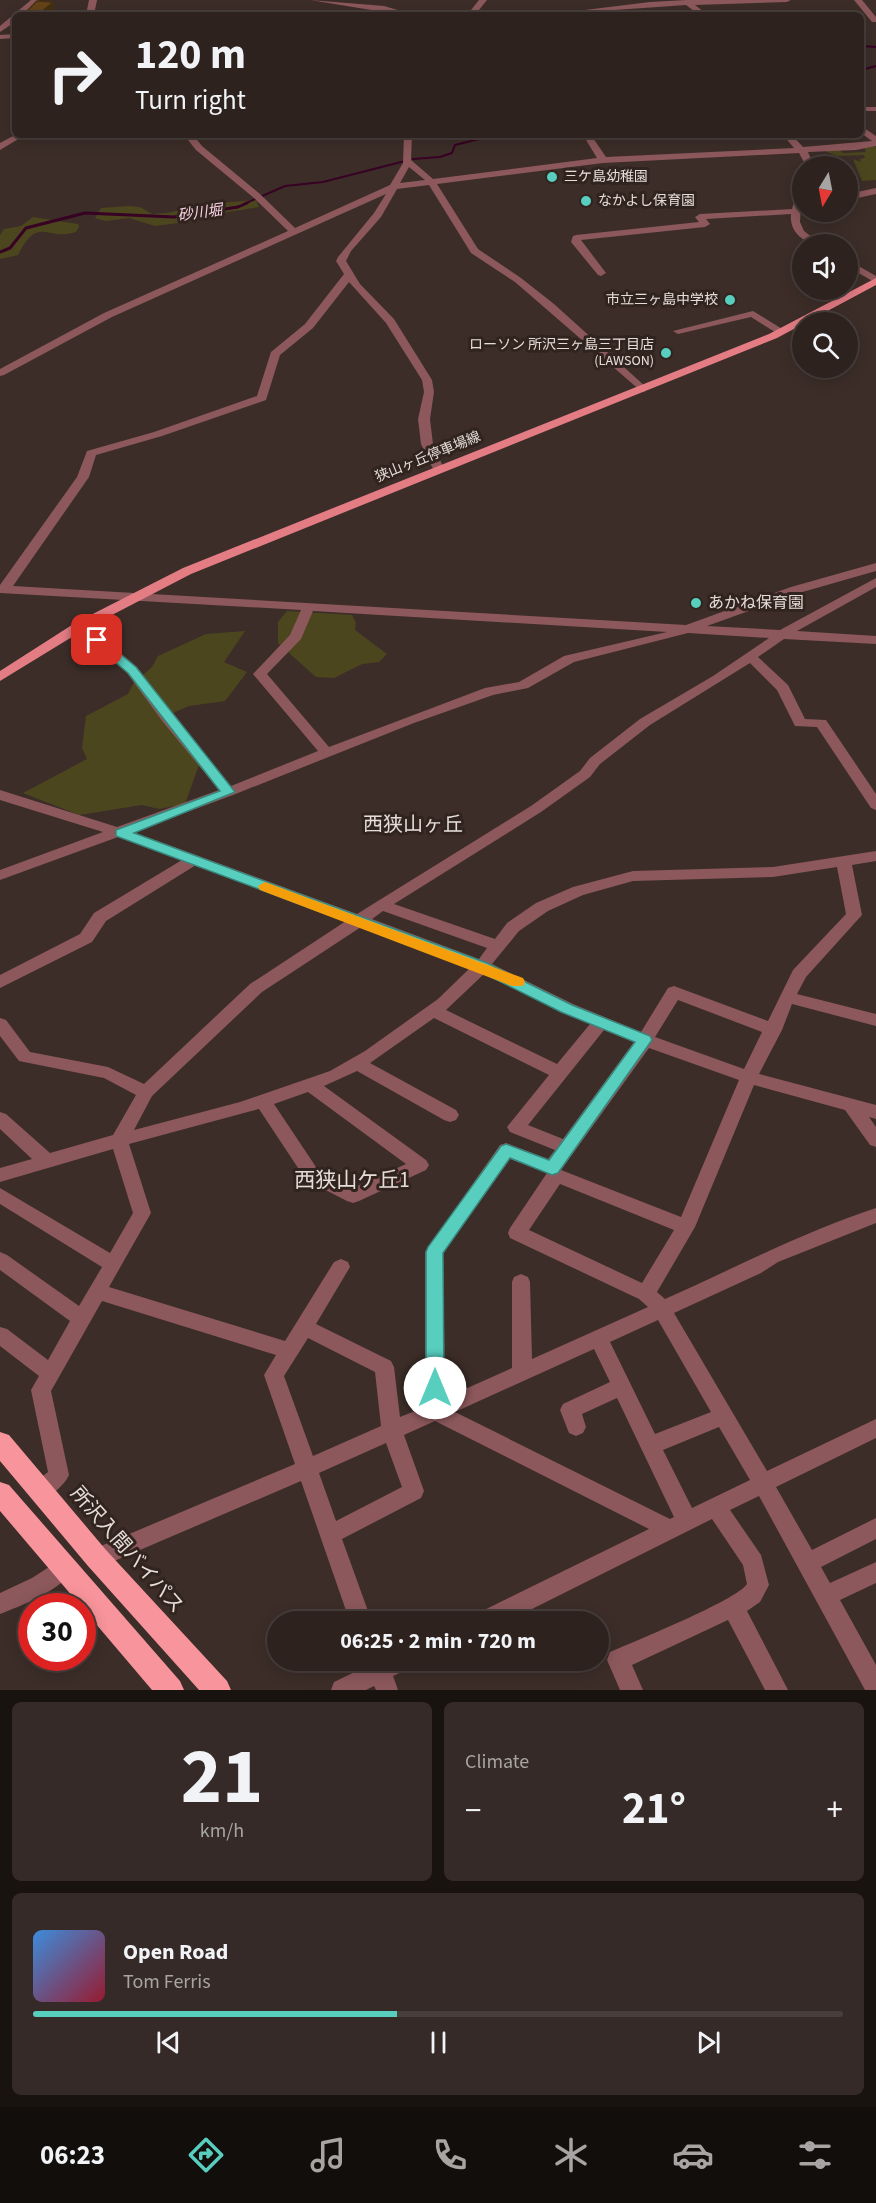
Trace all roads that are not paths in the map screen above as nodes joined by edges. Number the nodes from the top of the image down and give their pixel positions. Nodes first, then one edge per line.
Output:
1 (35, 0) edge
2 (314, 0) edge
3 (483, 0) edge
4 (787, 0) edge
5 (858, 0) edge
6 (682, 1) edge
7 (564, 3) dead end
8 (622, 4) edge
9 (22, 12) edge
10 (399, 12) edge
11 (473, 12) edge
12 (562, 12) edge
13 (574, 12) edge
14 (699, 12) edge
15 (12, 20) edge
16 (876, 20) edge
17 (0, 30) edge
18 (864, 132) edge
19 (16, 138) edge
20 (195, 138) edge
21 (408, 138) edge
22 (589, 138) edge
23 (790, 138) edge
24 (876, 142) edge
25 (0, 147) edge
26 (802, 150) junction
27 (805, 156) edge
28 (603, 160) junction
29 (408, 162) junction
30 (430, 183) junction
31 (393, 187) junction
32 (876, 191) edge
33 (858, 195) edge
34 (792, 209) edge
35 (293, 231) junction
36 (858, 269) edge
37 (601, 273) dead end
38 (348, 276) junction
39 (876, 280) edge
40 (678, 332) dead end
41 (782, 332) junction
42 (0, 373) edge
43 (642, 389) junction
44 (438, 469) junction
45 (876, 567) edge
46 (876, 582) edge
47 (3, 589) edge
48 (130, 598) junction
49 (308, 608) junction
50 (80, 626) junction
51 (693, 628) junction
52 (781, 635) junction
53 (876, 640) edge
54 (750, 656) junction
55 (0, 677) edge
56 (326, 752) junction
57 (228, 792) junction
58 (0, 795) edge
59 (876, 805) edge
60 (121, 833) junction
61 (876, 856) edge
62 (195, 859) junction
63 (844, 863) junction
64 (0, 875) edge
65 (381, 905) junction
66 (357, 921) junction
67 (498, 946) junction
68 (482, 966) junction
69 (0, 982) edge
70 (786, 997) junction
71 (433, 1011) junction
72 (876, 1020) edge
73 (602, 1022) junction
74 (0, 1024) edge
75 (774, 1030) junction
76 (645, 1040) junction
77 (356, 1063) junction
78 (560, 1073) junction
79 (749, 1077) junction
80 (311, 1085) junction
81 (146, 1092) junction
82 (263, 1102) junction
83 (851, 1105) junction
84 (876, 1112) edge
85 (450, 1115) dead end
86 (0, 1119) edge
87 (119, 1140) junction
88 (876, 1140) edge
89 (567, 1148) junction
90 (48, 1162) junction
91 (0, 1175) edge
92 (0, 1195) edge
93 (876, 1215) edge
94 (686, 1227) junction
95 (0, 1260) edge
96 (114, 1265) junction
97 (340, 1267) dead end
98 (521, 1282) dead end
99 (99, 1292) junction
100 (653, 1301) junction
101 (83, 1319) junction
102 (305, 1327) junction
103 (0, 1335) edge
104 (598, 1337) junction
105 (290, 1351) junction
106 (522, 1372) junction
107 (51, 1374) junction
108 (622, 1386) junction
109 (435, 1411) junction
110 (724, 1416) junction
111 (576, 1426) dead end
112 (876, 1428) edge
113 (392, 1431) junction
114 (0, 1443) edge
115 (651, 1445) junction
116 (309, 1468) junction
117 (763, 1483) junction
118 (41, 1490) junction
119 (4, 1507) edge
120 (716, 1507) junction
121 (678, 1525) junction
122 (876, 1528) edge
123 (328, 1535) junction
124 (97, 1558) junction
125 (807, 1563) junction
126 (63, 1568) junction
127 (876, 1572) edge
128 (826, 1596) junction
129 (0, 1604) edge
130 (733, 1607) junction
131 (357, 1611) edge
132 (504, 1611) edge
133 (381, 1674) edge
134 (876, 1687) edge
135 (170, 1690) edge
136 (217, 1690) edge
137 (342, 1690) edge
138 (632, 1690) edge
139 (777, 1690) edge

1 - 9 street
2 - 10 street
3 - 11 street
4 - 6 street
5 - 16 street
6 - 8 street
6 - 14 street
7 - 12 street
8 - 13 street
15 - 17 street
18 - 24 street
19 - 25 street
20 - 35 street
21 - 29 street
22 - 28 street
23 - 26 street
24 - 26 street
26 - 27 street
26 - 28 street
28 - 30 street
29 - 30 street
29 - 31 street
30 - 31 street
30 - 43 street
31 - 35 street
31 - 38 street
32 - 33 street
34 - 37 street
35 - 42 street
36 - 39 street
38 - 44 street
38 - 47 street
39 - 41 main road, 狭山ヶ丘停車場線
40 - 41 street
41 - 43 main road, 狭山ヶ丘停車場線
43 - 44 main road, 狭山ヶ丘停車場線
44 - 48 main road, 狭山ヶ丘停車場線
45 - 51 street
46 - 52 street
47 - 48 street
48 - 49 street
48 - 50 main road, 狭山ヶ丘停車場線
49 - 51 street
49 - 56 street
50 - 55 main road, 狭山ヶ丘停車場線
50 - 57 street
51 - 52 street
51 - 56 street
52 - 53 street
52 - 54 street
54 - 59 street
54 - 65 street
56 - 57 street
57 - 60 street
58 - 60 street
60 - 62 street
60 - 64 street
61 - 63 street
62 - 66 street
62 - 69 street
63 - 67 street
63 - 70 street
65 - 66 street
65 - 67 street
66 - 68 street
66 - 81 street
67 - 68 street
68 - 71 street
68 - 73 street
70 - 72 street
70 - 75 street
71 - 77 street
71 - 78 street
73 - 76 street
73 - 78 street
74 - 81 street
75 - 76 street
75 - 79 street
76 - 79 street
76 - 89 street
77 - 80 street
77 - 85 street
78 - 89 street
79 - 83 street
79 - 94 street
80 - 82 street
80 - 82 street
81 - 87 street
82 - 87 street
83 - 84 street
83 - 88 street
86 - 90 street
87 - 90 street
87 - 96 street
89 - 109 street
90 - 91 street
92 - 96 street
93 - 100 street
94 - 100 street
94 - 100 street
95 - 101 street
96 - 99 street
97 - 102 street
98 - 106 street
99 - 101 street
99 - 105 street
100 - 104 street
100 - 110 street
101 - 107 street
102 - 105 street
102 - 113 street
103 - 107 street
104 - 106 street
104 - 108 street
105 - 116 street
106 - 109 street
107 - 118 street
108 - 111 street
108 - 115 street
109 - 113 street
109 - 121 street
110 - 115 street
110 - 117 street
112 - 117 street
113 - 116 street
113 - 123 street
114 - 118 highway, 所沢入間バイパス
115 - 121 street
116 - 123 street
116 - 124 street
117 - 120 street
117 - 125 street
118 - 124 highway, 所沢入間バイパス
119 - 126 highway
120 - 121 street
120 - 130 street
121 - 132 street
122 - 125 street
123 - 131 street
124 - 136 highway, 所沢入間バイパス
125 - 128 street
126 - 129 street
126 - 135 highway
127 - 128 street
128 - 134 street
130 - 138 street
130 - 139 street
133 - 137 street

